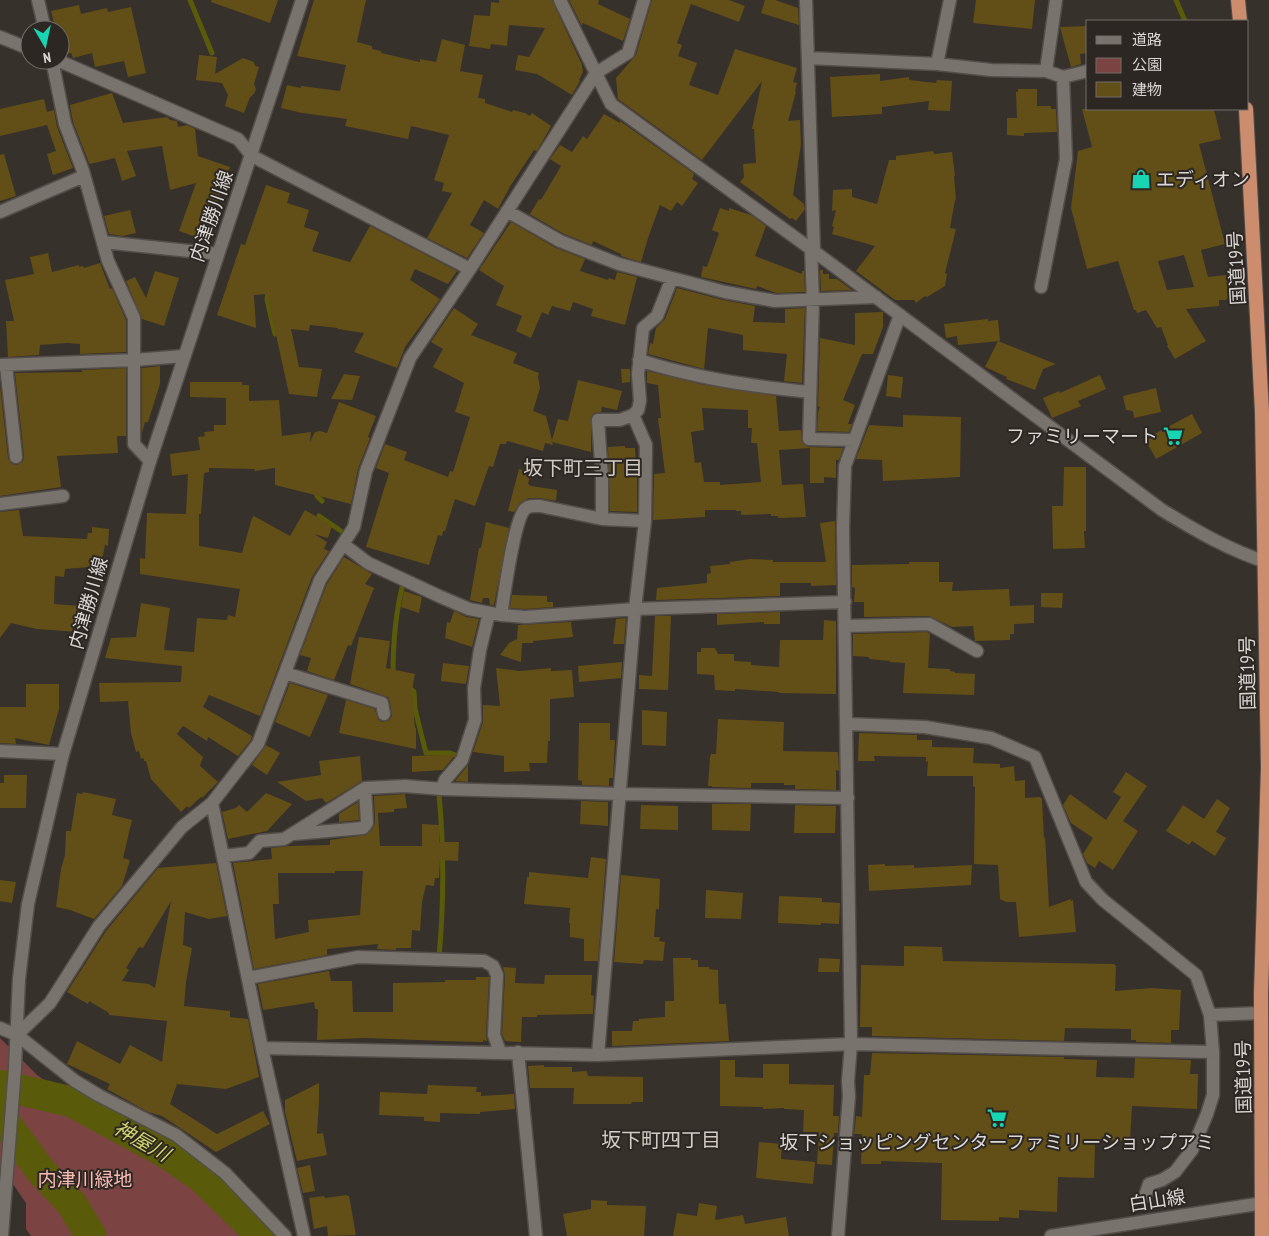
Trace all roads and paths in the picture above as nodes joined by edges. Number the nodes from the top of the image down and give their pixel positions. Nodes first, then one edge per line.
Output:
1 (38, 0) edge
2 (302, 0) edge
3 (560, 0) edge
4 (644, 0) edge
5 (806, 0) edge
6 (950, 0) edge
7 (1056, 0) edge
8 (1238, 0) edge
9 (43, 20) edge
10 (1240, 20) edge
11 (0, 37) edge
12 (20, 45) edge
13 (808, 58) junction
14 (937, 64) junction
15 (70, 66) edge
16 (54, 70) edge
17 (1046, 71) junction
18 (1086, 72) edge
19 (596, 73) junction
20 (1063, 78) junction
21 (1246, 110) edge
22 (252, 156) junction
23 (84, 176) junction
24 (507, 211) junction
25 (0, 212) edge
26 (103, 242) junction
27 (813, 250) junction
28 (218, 254) junction
29 (470, 269) junction
30 (672, 278) junction
31 (1041, 287) dead end
32 (876, 297) junction
33 (813, 300) junction
34 (900, 315) junction
35 (183, 356) junction
36 (135, 360) junction
37 (639, 360) junction
38 (3, 365) edge
39 (809, 392) junction
40 (633, 415) junction
41 (854, 440) junction
42 (16, 456) dead end
43 (150, 461) junction
44 (63, 496) dead end
45 (0, 504) edge
46 (602, 519) junction
47 (644, 521) junction
48 (343, 544) junction
49 (1266, 562) edge
50 (845, 602) junction
51 (635, 609) junction
52 (495, 614) junction
53 (845, 626) junction
54 (977, 651) dead end
55 (285, 673) junction
56 (384, 714) dead end
57 (847, 724) junction
58 (0, 751) edge
59 (63, 754) junction
60 (365, 788) junction
61 (442, 788) junction
62 (620, 794) junction
63 (848, 798) junction
64 (212, 803) junction
65 (292, 834) junction
66 (223, 856) junction
67 (248, 978) junction
68 (1261, 1013) junction
69 (1210, 1015) junction
70 (0, 1028) edge
71 (17, 1035) junction
72 (851, 1044) junction
73 (262, 1048) junction
74 (500, 1052) junction
75 (518, 1052) junction
76 (1213, 1052) junction
77 (598, 1055) junction
78 (1146, 1196) dead end
79 (1266, 1203) edge
80 (1269, 1233) edge
81 (2, 1236) edge
82 (284, 1236) edge
83 (304, 1236) edge
84 (536, 1236) edge
85 (838, 1236) edge
86 (1051, 1236) edge
87 (1262, 1236) edge

1 - 9 street
2 - 22 street, 内津勝川線
3 - 19 street
4 - 19 street
5 - 13 street
6 - 14 street
7 - 17 street
8 - 10 highway
11 - 12 street
13 - 14 street
13 - 27 street
14 - 17 street
15 - 22 street
16 - 23 street
17 - 20 street
18 - 20 street
19 - 24 street
19 - 27 street
20 - 31 street
21 - 49 highway, 国道19号
22 - 28 street, 内津勝川線
22 - 29 street
23 - 25 street
23 - 26 street
24 - 29 street
24 - 30 street
26 - 28 street
26 - 36 street
27 - 32 street
27 - 33 street
28 - 35 street, 内津勝川線
29 - 48 street
30 - 33 street
30 - 37 street
32 - 33 street
32 - 34 street
33 - 39 street
34 - 41 street
34 - 49 street
35 - 36 street
35 - 43 street, 内津勝川線
36 - 38 street
36 - 43 street
37 - 39 street
37 - 40 street
38 - 42 street
39 - 41 street
40 - 46 street
40 - 47 street
41 - 50 street
43 - 59 street, 内津勝川線
44 - 45 street
46 - 47 street
46 - 52 street
47 - 51 street
48 - 52 street
48 - 55 street
49 - 68 highway, 国道19号
50 - 51 street
50 - 53 street
51 - 52 street
51 - 62 street
52 - 61 street
53 - 54 street
53 - 57 street
55 - 56 street
55 - 64 street
57 - 63 street
57 - 69 street
58 - 59 street
59 - 71 street, 内津勝川線
60 - 61 street
60 - 65 street
60 - 65 street
61 - 62 street
62 - 63 street
62 - 77 street
63 - 72 street
64 - 66 street
64 - 71 street
65 - 66 street
66 - 67 street
67 - 73 street
67 - 74 street
68 - 69 street
68 - 79 highway, 国道19号
69 - 76 street
70 - 71 street
71 - 81 street, 内津勝川線
71 - 82 street
72 - 76 street
72 - 77 street
72 - 85 street
73 - 74 street
73 - 83 street
74 - 75 street
75 - 77 street
75 - 84 street
76 - 78 street
79 - 86 street, 白山線
79 - 87 highway, 国道19号
80 - 87 street

